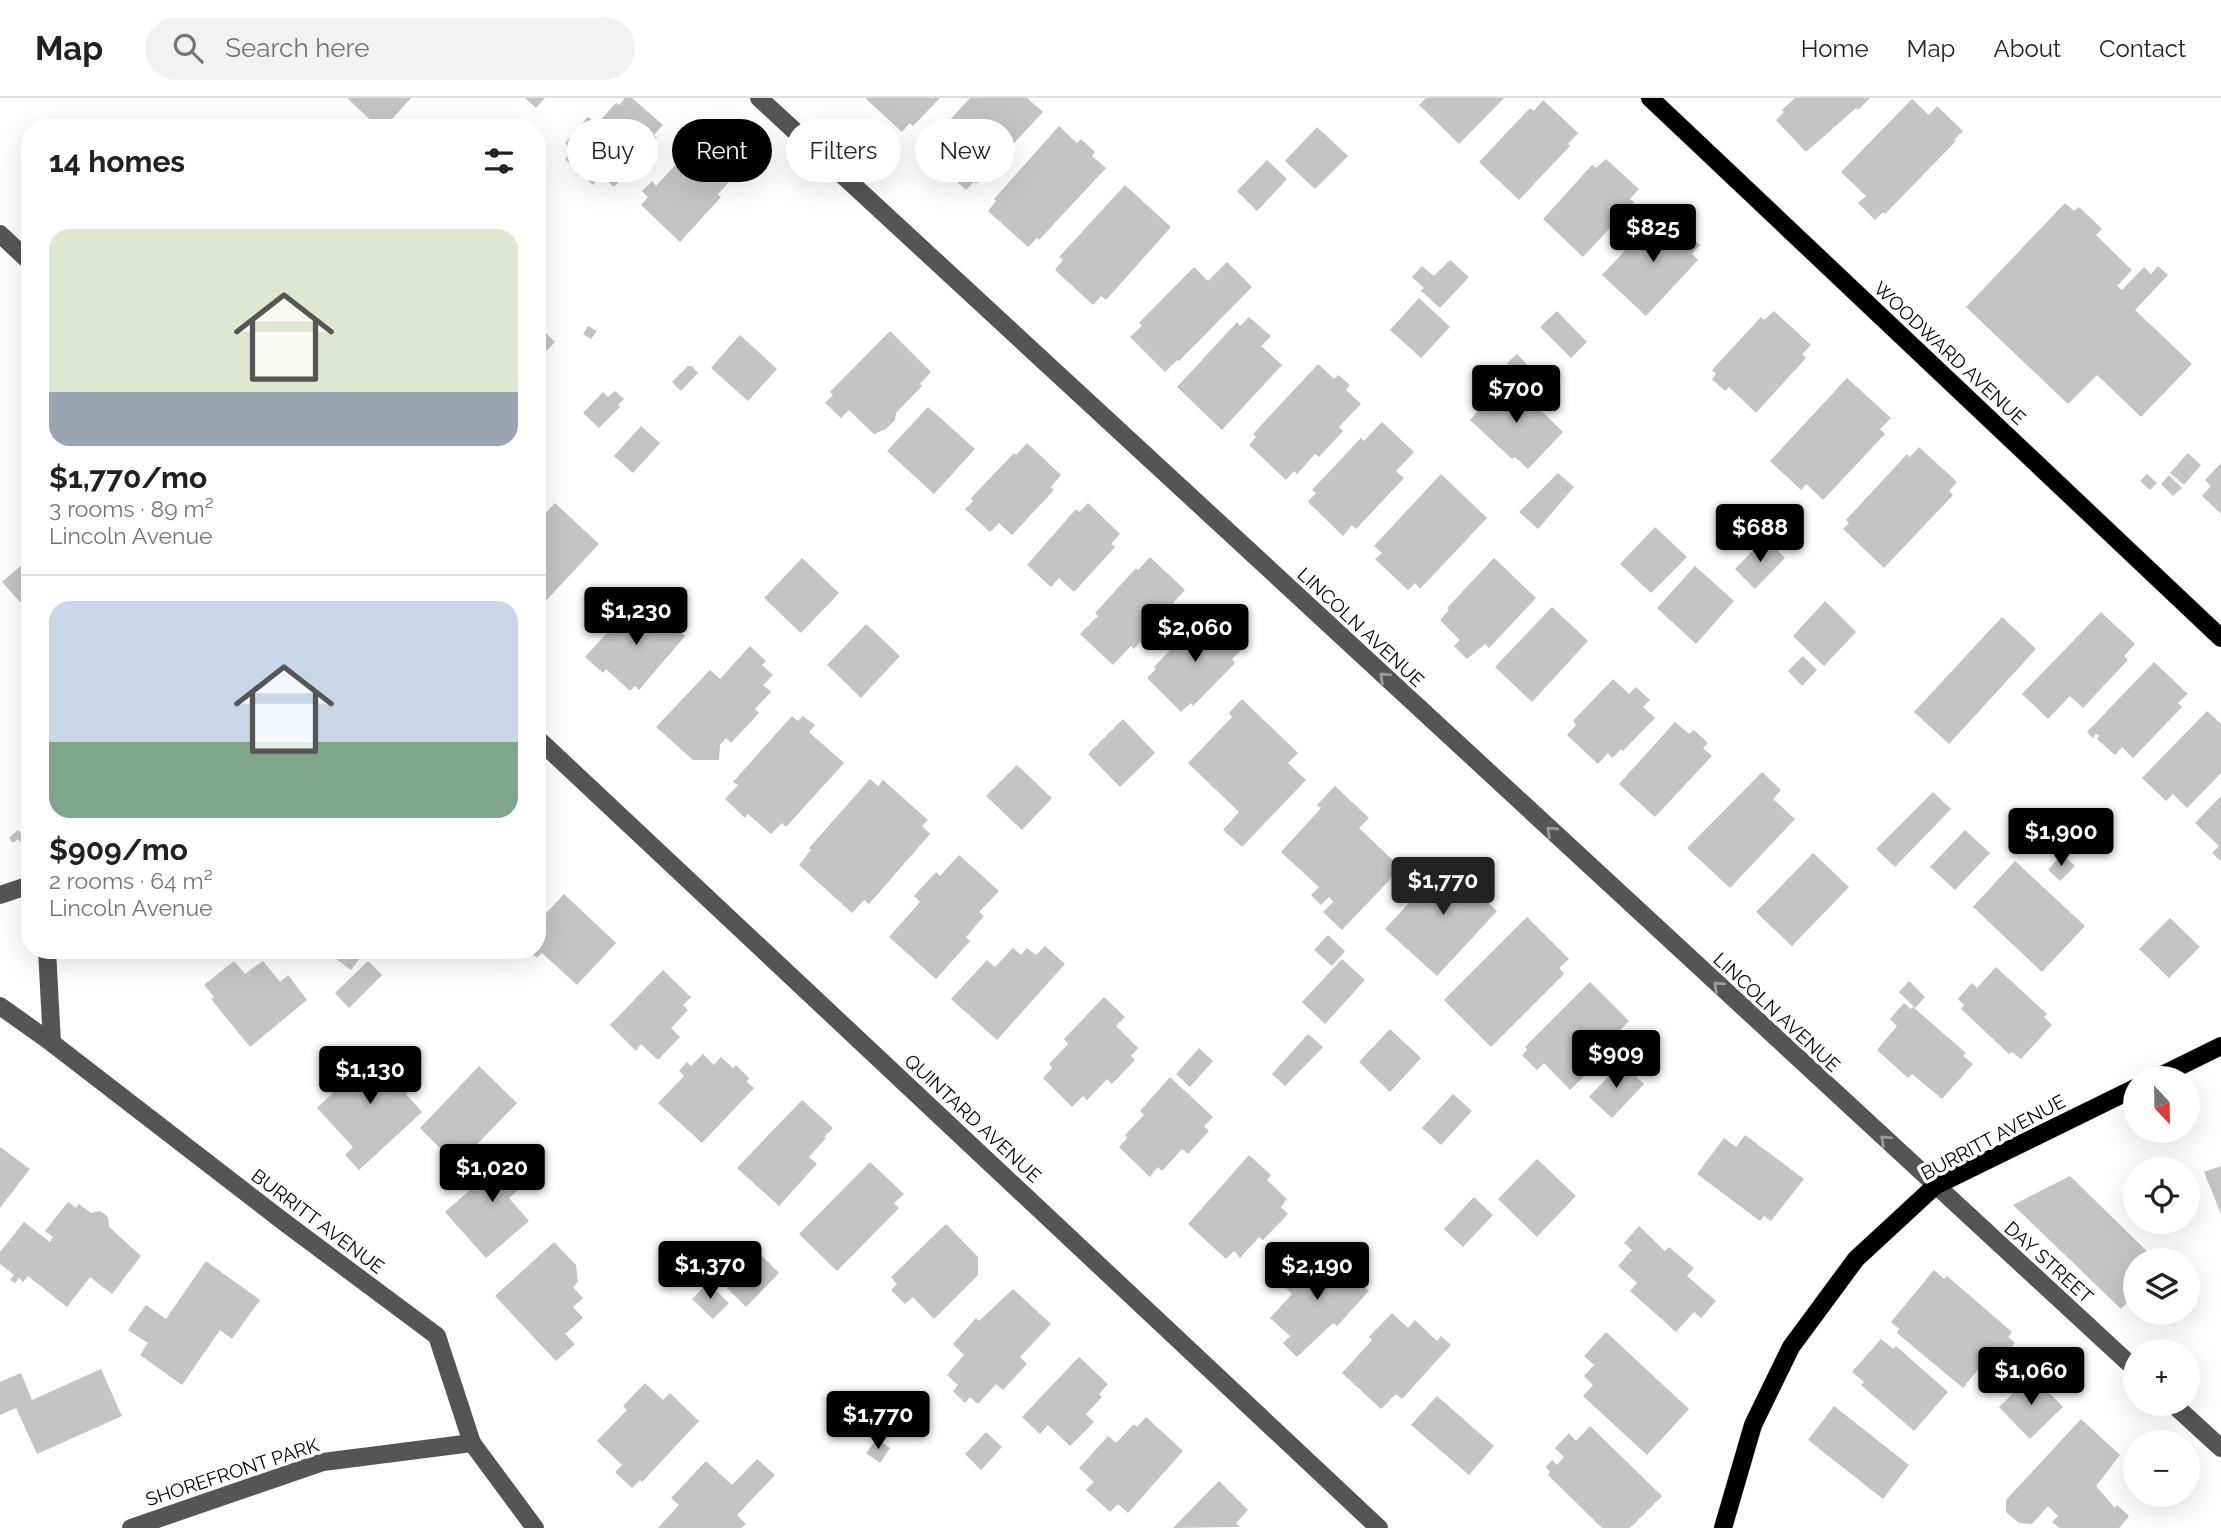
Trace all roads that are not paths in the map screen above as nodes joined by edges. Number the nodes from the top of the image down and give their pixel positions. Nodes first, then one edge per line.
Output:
1 (759, 98) edge
2 (1650, 98) edge
3 (0, 234) edge
4 (21, 254) edge
5 (2221, 638) edge
6 (546, 746) edge
7 (21, 888) edge
8 (0, 895) edge
9 (47, 959) edge
10 (0, 1006) edge
11 (52, 1043) junction
12 (2221, 1046) edge
13 (2180, 1066) edge
14 (2123, 1094) edge
15 (1935, 1186) junction
16 (2123, 1358) edge
17 (2186, 1416) edge
18 (472, 1443) junction
19 (2221, 1448) edge
20 (131, 1528) edge
21 (535, 1528) edge
22 (1379, 1528) edge
23 (1723, 1528) edge

15 -> 1 street, LINCOLN AVENUE
2 - 5 main road, WOODWARD AVENUE
3 - 4 street
6 - 22 street, QUINTARD AVENUE
7 - 8 street
9 - 11 street
10 - 11 street, BURRITT AVENUE
11 - 18 street, BURRITT AVENUE
12 - 13 main road
14 - 15 main road, BURRITT AVENUE
15 - 16 street, DAY STREET
15 - 23 main road, BURRITT AVENUE
17 - 19 street
18 - 20 street, SHOREFRONT PARK
18 - 21 street, BURRITT AVENUE

